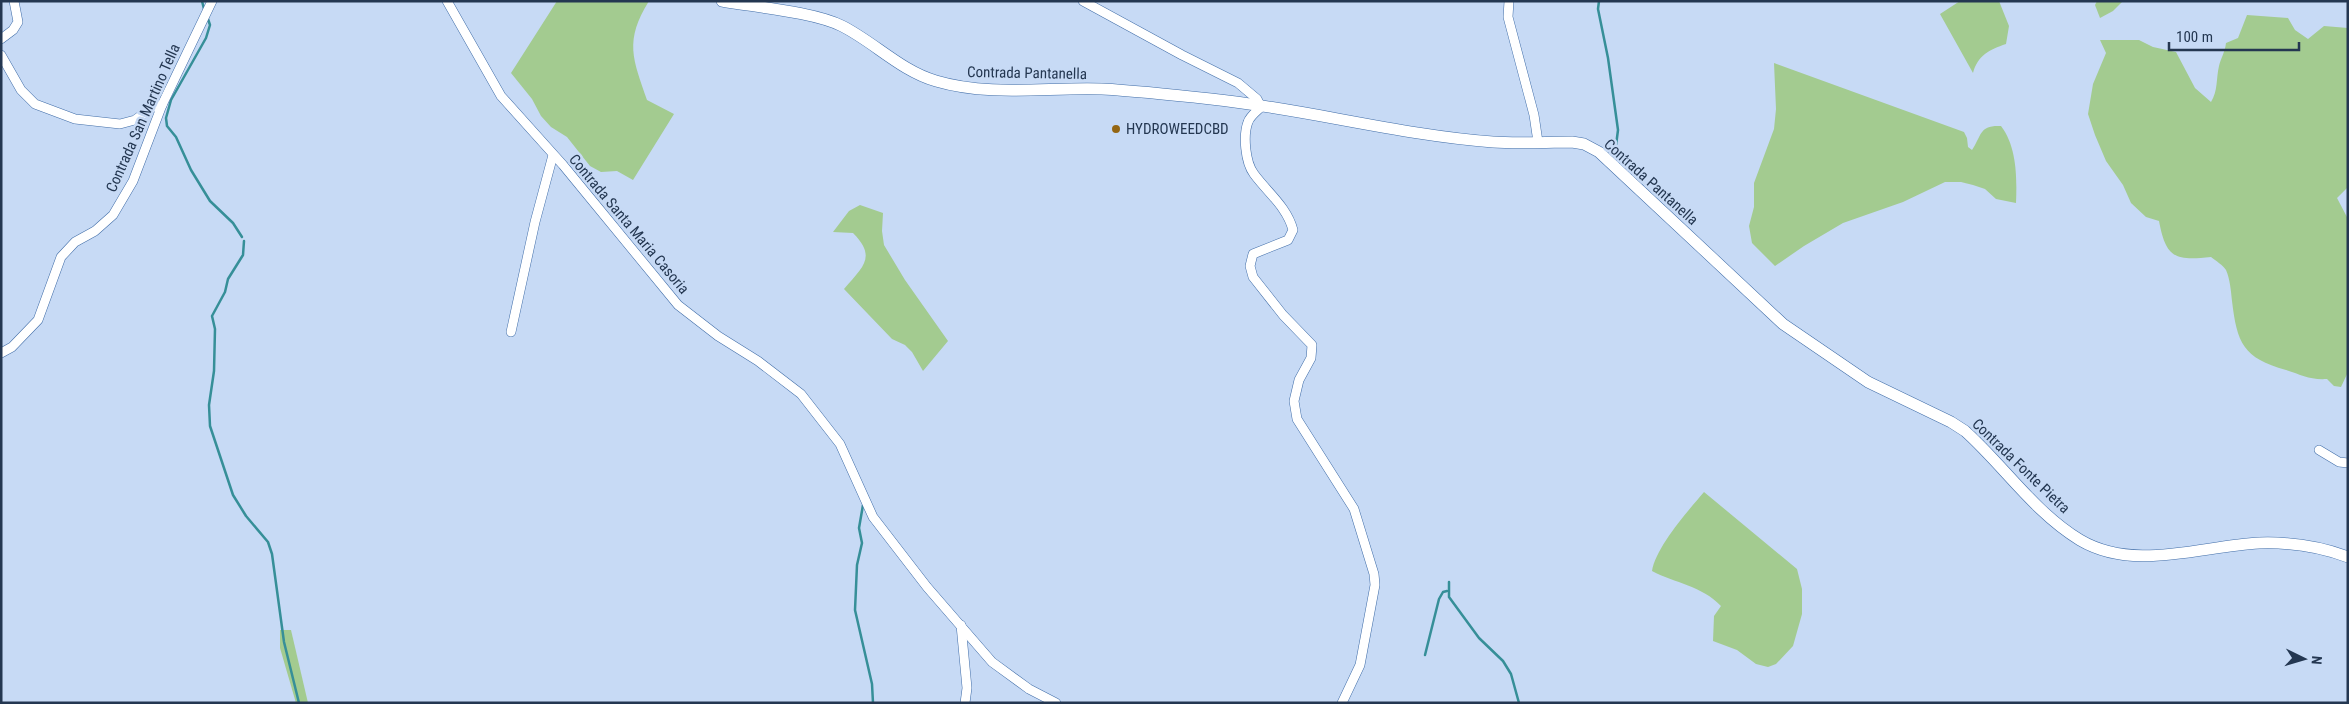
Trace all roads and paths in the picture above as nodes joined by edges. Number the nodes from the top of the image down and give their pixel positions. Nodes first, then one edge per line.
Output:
1 (14, 1) edge
2 (212, 1) edge
3 (447, 1) edge
4 (722, 1) edge
5 (1083, 1) edge
6 (1508, 1) edge
7 (1, 39) edge
8 (1, 56) edge
9 (162, 106) junction
10 (1260, 107) junction
11 (1538, 142) junction
12 (553, 155) junction
13 (1783, 324) joint
14 (511, 332) dead end
15 (1, 353) edge
16 (2319, 450) dead end
17 (2348, 463) edge
18 (2348, 557) edge
19 (961, 625) junction
20 (965, 703) edge
21 (1056, 703) edge
22 (1342, 703) edge

1 - 7 street
2 - 9 street, Contrada San Martino Tella
3 - 12 street, Contrada Santa Maria Casoria
4 - 10 street, Contrada Pantanella
5 - 10 street
6 - 11 street
8 - 9 street
9 - 15 street, Contrada San Martino Tella
10 - 11 street, Contrada Pantanella
10 - 22 street
11 - 13 street, Contrada Pantanella
12 - 14 street
12 - 19 street, Contrada Santa Maria Casoria
13 - 18 street, Contrada Fonte Pietra
16 - 17 street
19 - 20 street
19 - 21 street

